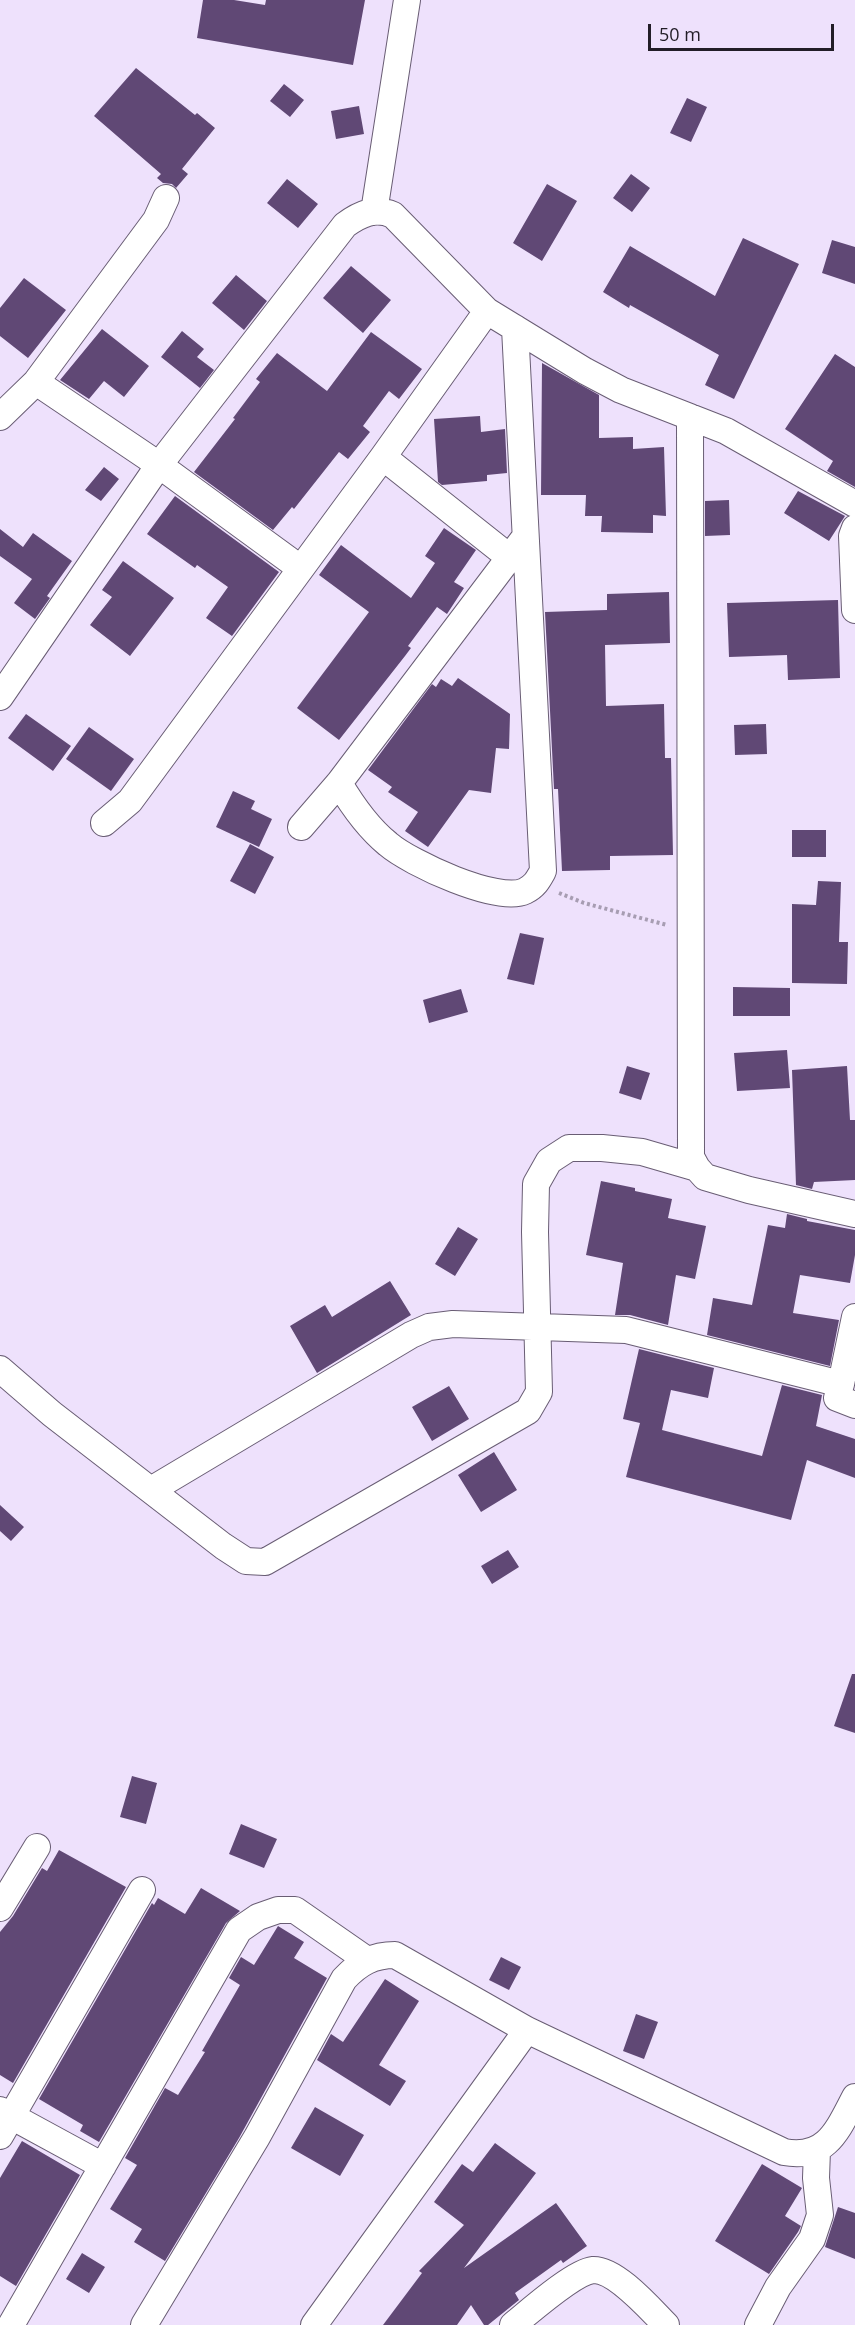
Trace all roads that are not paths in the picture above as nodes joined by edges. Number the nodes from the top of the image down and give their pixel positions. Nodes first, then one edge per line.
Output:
1 (406, 0) edge
2 (166, 198) dead end
3 (374, 212) junction
4 (487, 311) junction
5 (515, 328) junction
6 (36, 382) junction
7 (0, 417) edge
8 (690, 417) junction
9 (383, 457) junction
10 (159, 465) junction
11 (855, 504) edge
12 (855, 528) edge
13 (525, 537) junction
14 (509, 557) junction
15 (300, 568) junction
16 (855, 610) edge
17 (0, 698) edge
18 (339, 783) junction
19 (104, 823) dead end
20 (301, 827) dead end
21 (697, 1168) junction
22 (855, 1214) edge
23 (855, 1317) edge
24 (538, 1326) junction
25 (0, 1369) edge
26 (841, 1384) junction
27 (855, 1405) edge
28 (151, 1490) junction
29 (37, 1847) dead end
30 (142, 1890) dead end
31 (0, 1908) edge
32 (367, 1960) junction
33 (527, 2030) junction
34 (855, 2097) edge
35 (4, 2121) edge
36 (817, 2150) junction
37 (103, 2166) junction
38 (11, 2325) edge
39 (144, 2325) edge
40 (314, 2325) edge
41 (513, 2325) edge
42 (666, 2325) edge
43 (758, 2325) edge

1 - 3 street
2 - 6 street
3 - 4 street
3 - 10 street
4 - 5 street
4 - 9 street
5 - 8 street
5 - 13 street
6 - 7 street
6 - 10 street
8 - 11 street
8 - 21 street
9 - 14 street
9 - 15 street
10 - 15 street
10 - 17 street
12 - 16 street
13 - 14 street
13 - 18 street
14 - 18 street
15 - 19 street
18 - 20 street
21 - 22 street
21 - 24 street
23 - 26 street
24 - 26 street
24 - 28 street
24 - 28 street
25 - 28 street
26 - 27 street
29 - 31 street
30 - 35 street
32 - 33 street
32 - 37 street
32 - 39 street
33 - 36 street
33 - 40 street
34 - 36 street
35 - 37 street
36 - 43 street
37 - 38 street
41 - 42 street

